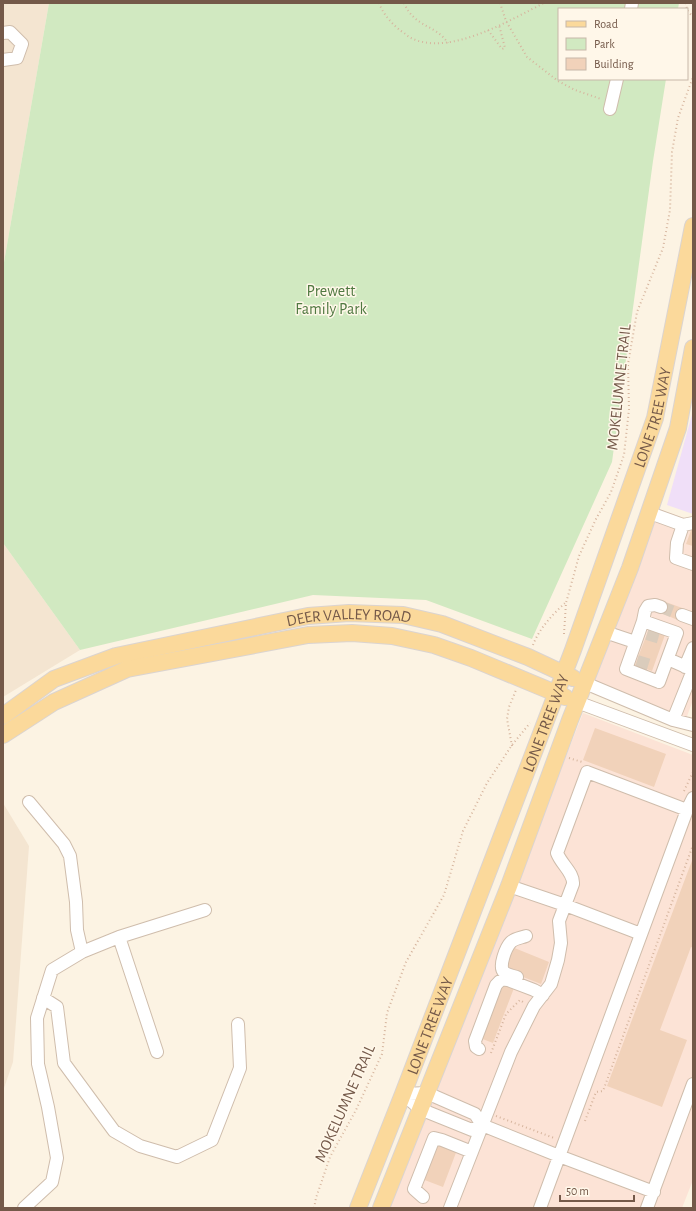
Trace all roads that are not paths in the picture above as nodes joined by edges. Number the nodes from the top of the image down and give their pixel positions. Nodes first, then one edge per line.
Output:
1 (3, 33) edge
2 (3, 60) edge
3 (617, 80) edge
4 (610, 109) dead end
5 (693, 226) edge
6 (693, 348) edge
7 (650, 512) junction
8 (688, 524) edge
9 (693, 564) edge
10 (661, 607) tunnel mouth
11 (605, 632) junction
12 (641, 632) junction
13 (693, 648) edge
14 (662, 665) junction
15 (690, 669) edge
16 (564, 673) junction
17 (585, 683) junction
18 (556, 693) junction
19 (577, 702) junction
20 (3, 716) edge
21 (673, 720) junction
22 (693, 725) edge
23 (3, 735) edge
24 (693, 745) edge
25 (688, 795) edge
26 (29, 802) dead end
27 (687, 810) junction
28 (509, 886) junction
29 (565, 905) junction
30 (205, 910) dead end
31 (641, 934) junction
32 (526, 936) dead end
33 (119, 937) junction
34 (82, 952) junction
35 (542, 991) junction
36 (43, 998) junction
37 (238, 1024) dead end
38 (480, 1049) dead end
39 (157, 1052) dead end
40 (693, 1084) edge
41 (427, 1093) junction
42 (403, 1094) junction
43 (420, 1109) junction
44 (482, 1125) junction
45 (472, 1152) junction
46 (561, 1152) junction
47 (654, 1192) junction
48 (423, 1197) dead end
49 (24, 1208) edge
50 (358, 1208) edge
51 (381, 1208) edge
52 (450, 1208) edge
53 (540, 1208) edge
54 (647, 1208) edge

1 - 2 street
3 - 4 street
5 - 16 main road, LONE TREE WAY
6 - 7 main road, LONE TREE WAY
7 - 8 street
7 - 11 main road, LONE TREE WAY
8 - 9 street
10 - 12 street
11 - 12 street
11 - 17 main road, LONE TREE WAY
12 - 14 street
12 - 14 street
13 - 15 street
14 - 15 street
15 - 21 street
16 - 17 main road, DEER VALLEY ROAD
16 - 18 main road, LONE TREE WAY
16 - 20 main road, DEER VALLEY ROAD
17 - 19 main road, LONE TREE WAY
17 - 21 street, DEER VALLEY ROAD
18 - 19 main road, DEER VALLEY ROAD
18 - 23 main road, DEER VALLEY ROAD
18 - 42 main road, LONE TREE WAY
19 - 24 street, DEER VALLEY ROAD
19 - 28 main road, LONE TREE WAY
21 - 22 street, DEER VALLEY ROAD
25 - 27 street
26 - 34 street
27 - 29 street
27 - 31 street
28 - 29 street
28 - 41 main road, LONE TREE WAY
29 - 31 street
29 - 35 street
30 - 33 street
31 - 46 street
32 - 35 street
33 - 34 street
33 - 39 street
34 - 36 street
35 - 38 street
35 - 44 street
36 - 37 street
36 - 49 street
40 - 47 street
41 - 42 street
41 - 43 main road, LONE TREE WAY
41 - 44 street
42 - 43 street
42 - 50 main road, LONE TREE WAY
43 - 44 street
43 - 51 main road, LONE TREE WAY
44 - 45 street
44 - 46 street
45 - 48 street
45 - 52 street
46 - 47 street
46 - 53 street
47 - 54 street

